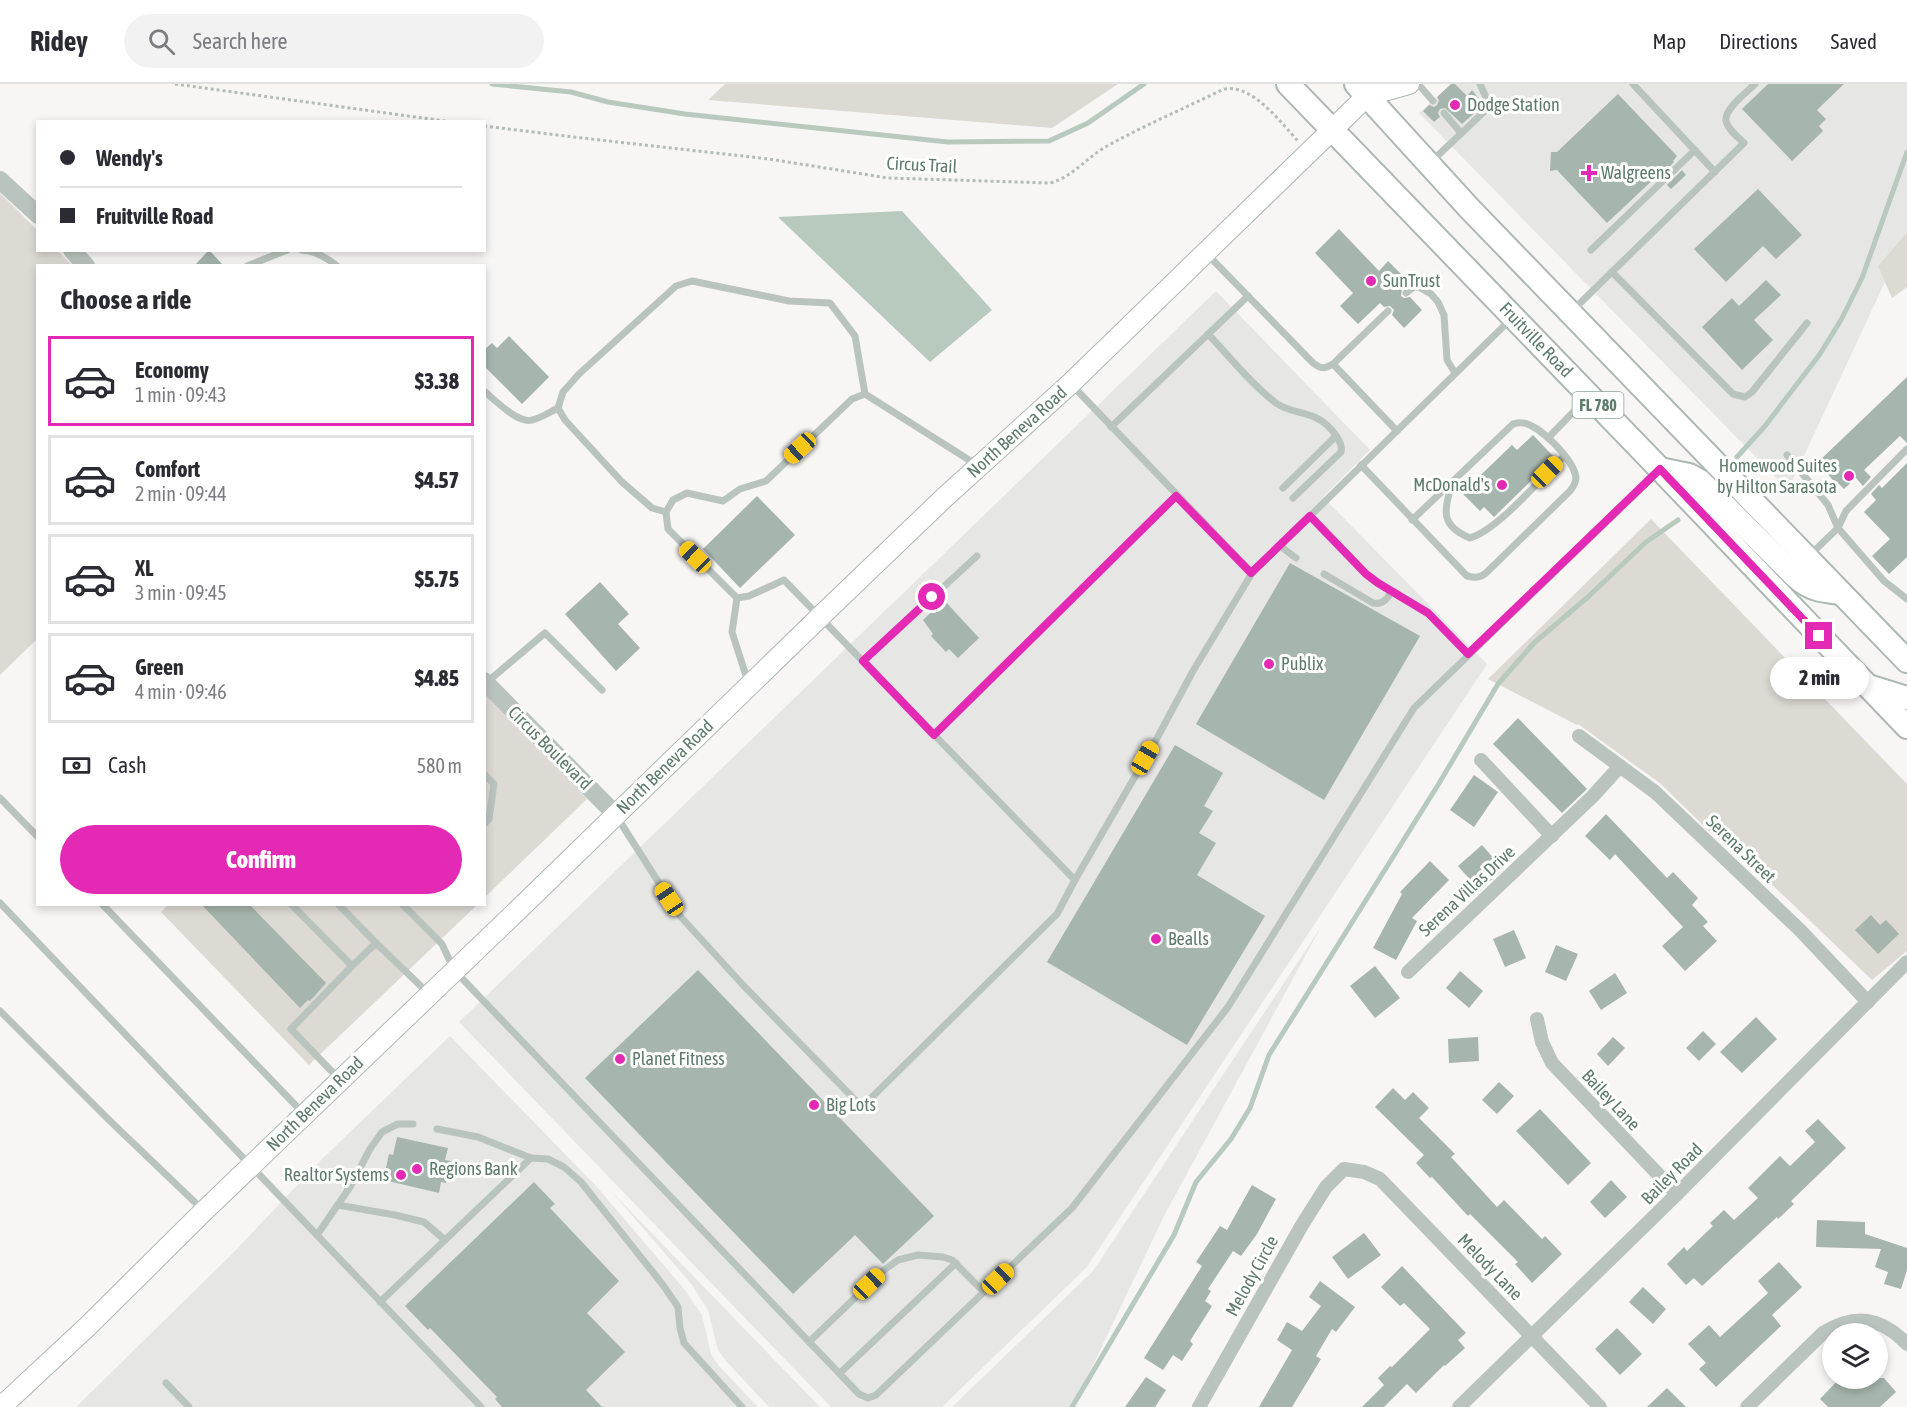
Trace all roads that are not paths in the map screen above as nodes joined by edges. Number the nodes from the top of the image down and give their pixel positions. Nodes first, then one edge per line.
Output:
1 (1288, 84) edge
2 (1409, 84) edge
3 (1418, 84) edge
4 (1480, 84) edge
5 (1633, 84) edge
6 (1755, 84) edge
7 (1365, 88) edge
8 (1433, 102) dead end
9 (1444, 113) dead end
10 (1333, 131) junction
11 (1461, 133) junction
12 (1695, 150) junction
13 (1429, 164) junction
14 (1715, 172) junction
15 (0, 180) edge
16 (36, 213) edge
17 (1591, 250) dead end
18 (74, 252) edge
19 (283, 252) edge
20 (312, 252) edge
21 (1206, 253) junction
22 (84, 264) edge
23 (252, 264) edge
24 (334, 264) edge
25 (1612, 272) junction
26 (1406, 293) dead end
27 (1248, 296) junction
28 (1388, 311) dead end
29 (1570, 313) junction
30 (1513, 317) junction
31 (1807, 323) dead end
32 (1208, 334) junction
33 (1333, 364) junction
34 (1455, 373) junction
35 (1070, 384) junction
36 (486, 393) edge
37 (865, 394) junction
38 (1589, 396) junction
39 (558, 408) junction
40 (1111, 427) junction
41 (1397, 431) junction
42 (1336, 436) junction
43 (1548, 438) junction
44 (1907, 449) edge
45 (1564, 456) junction
46 (1787, 456) dead end
47 (1361, 465) junction
48 (979, 467) junction
49 (1660, 469) junction
50 (1452, 482) junction
51 (1283, 488) dead end
52 (1176, 496) junction
53 (1293, 498) dead end
54 (666, 512) junction
55 (1310, 516) junction
56 (1412, 520) junction
57 (1838, 528) junction
58 (1280, 546) junction
59 (976, 556) dead end
60 (1296, 558) dead end
61 (1807, 558) junction
62 (1251, 573) junction
63 (1324, 574) dead end
64 (1392, 591) junction
65 (1841, 593) junction
66 (737, 598) junction
67 (1907, 599) edge
68 (820, 616) junction
69 (1468, 654) junction
70 (863, 661) junction
71 (1907, 661) edge
72 (486, 681) edge
73 (486, 683) edge
74 (749, 686) junction
75 (1866, 686) junction
76 (602, 690) dead end
77 (1907, 698) edge
78 (1907, 727) edge
79 (934, 735) junction
80 (1579, 736) dead end
81 (1481, 760) dead end
82 (1620, 766) junction
83 (486, 776) edge
84 (0, 798) edge
85 (616, 815) junction
86 (486, 822) edge
87 (36, 835) edge
88 (1552, 836) junction
89 (1075, 880) junction
90 (0, 903) edge
91 (104, 906) edge
92 (293, 906) edge
93 (340, 906) edge
94 (404, 906) edge
95 (376, 943) junction
96 (1907, 962) edge
97 (352, 966) junction
98 (454, 970) junction
99 (1408, 972) dead end
100 (429, 994) junction
101 (1868, 1002) junction
102 (0, 1011) edge
103 (1536, 1019) dead end
104 (340, 1080) junction
105 (304, 1114) junction
106 (413, 1124) dead end
107 (437, 1129) dead end
108 (531, 1158) junction
109 (250, 1166) junction
110 (1344, 1169) joint
111 (1677, 1194) junction
112 (338, 1205) junction
113 (204, 1211) junction
114 (316, 1235) junction
115 (445, 1240) junction
116 (956, 1263) junction
117 (984, 1292) junction
118 (380, 1302) junction
119 (1531, 1337) junction
120 (809, 1341) junction
121 (1907, 1344) edge
122 (840, 1373) junction
123 (166, 1383) dead end
124 (1, 1407) edge
125 (189, 1407) edge
126 (481, 1407) edge
127 (742, 1407) edge
128 (1199, 1407) edge
129 (1459, 1407) edge
130 (1600, 1407) edge
131 (1747, 1407) edge

1 - 10 main road, Fruitville Road / FL 780
2 - 7 main road
3 - 8 lane
4 - 11 lane
5 - 12 lane
6 - 14 lane
7 - 10 main road, North Beneva Road
7 - 13 main road, FL 780
9 - 11 lane
10 - 21 main road, North Beneva Road
10 - 30 main road, Fruitville Road / FL 780
11 - 13 lane
12 - 14 lane
12 - 17 lane
13 - 29 main road, FL 780
14 - 25 lane
15 - 16 street
18 - 22 street
19 - 23 lane
20 - 24 lane
21 - 27 lane
21 - 35 main road, North Beneva Road
25 - 29 lane
25 - 31 lane
26 - 34 lane
27 - 32 lane
27 - 33 lane
28 - 33 lane
29 - 61 main road, FL 780
30 - 34 lane
30 - 38 main road, Fruitville Road / FL 780
32 - 40 lane
32 - 42 lane
33 - 41 lane
34 - 41 lane
35 - 40 lane
35 - 48 main road, North Beneva Road
36 - 39 lane
37 - 39 lane
37 - 48 lane
37 - 54 lane
38 - 43 lane
38 - 49 main road, Fruitville Road / FL 780
39 - 54 lane
40 - 52 lane
41 - 47 lane
42 - 51 lane
42 - 53 lane
43 - 45 lane
43 - 50 lane
44 - 57 lane
45 - 50 lane
45 - 56 lane
46 - 57 lane
47 - 55 lane
47 - 56 lane
48 - 68 main road, North Beneva Road
49 - 65 main road
49 - 69 lane
49 - 75 main road, Fruitville Road / FL 780
50 - 56 lane
52 - 62 lane
52 - 79 lane
54 - 66 lane
55 - 58 lane
55 - 64 lane
57 - 61 lane
57 - 67 lane
58 - 60 lane
58 - 62 lane
59 - 70 lane
61 - 65 main road, FL 780
62 - 89 lane
63 - 64 lane
64 - 69 lane
65 - 71 main road, FL 780
66 - 68 lane
66 - 74 lane
68 - 70 lane
68 - 74 main road, North Beneva Road
69 - 117 lane
70 - 79 lane
72 - 76 lane
73 - 85 street, Circus Boulevard
74 - 85 main road, North Beneva Road
75 - 77 main road
75 - 78 main road, Fruitville Road / FL 780
79 - 89 lane
80 - 82 street, Serena Street
81 - 88 street
82 - 88 street, Serena Villas Drive
82 - 101 street, Serena Street
83 - 86 lane
84 - 87 lane
85 - 89 lane
85 - 98 main road, North Beneva Road
88 - 99 street, Serena Villas Drive
90 - 109 lane
91 - 105 lane
92 - 97 lane
93 - 95 lane
94 - 98 lane
95 - 97 lane
95 - 100 lane
96 - 101 street, Bailey Road
97 - 104 lane
98 - 100 main road, North Beneva Road
98 - 120 lane
100 - 104 main road, North Beneva Road
101 - 111 street, Bailey Road
102 - 113 lane
103 - 111 street, Bailey Lane
104 - 105 main road, North Beneva Road
105 - 109 main road, North Beneva Road
106 - 112 lane
107 - 108 lane
108 - 115 lane
108 - 127 lane
109 - 113 main road, North Beneva Road
109 - 114 lane
110 - 119 street, Melody Lane
110 - 128 street, Melody Circle
111 - 119 street, Bailey Road
112 - 114 lane
112 - 115 lane
113 - 124 main road, North Beneva Road
114 - 118 lane
115 - 118 lane
116 - 117 lane
116 - 120 lane
116 - 122 lane
117 - 122 lane
118 - 126 lane
119 - 129 street, Bailey Road
119 - 130 street, Melody Lane
120 - 122 lane
121 - 131 street
123 - 125 lane

